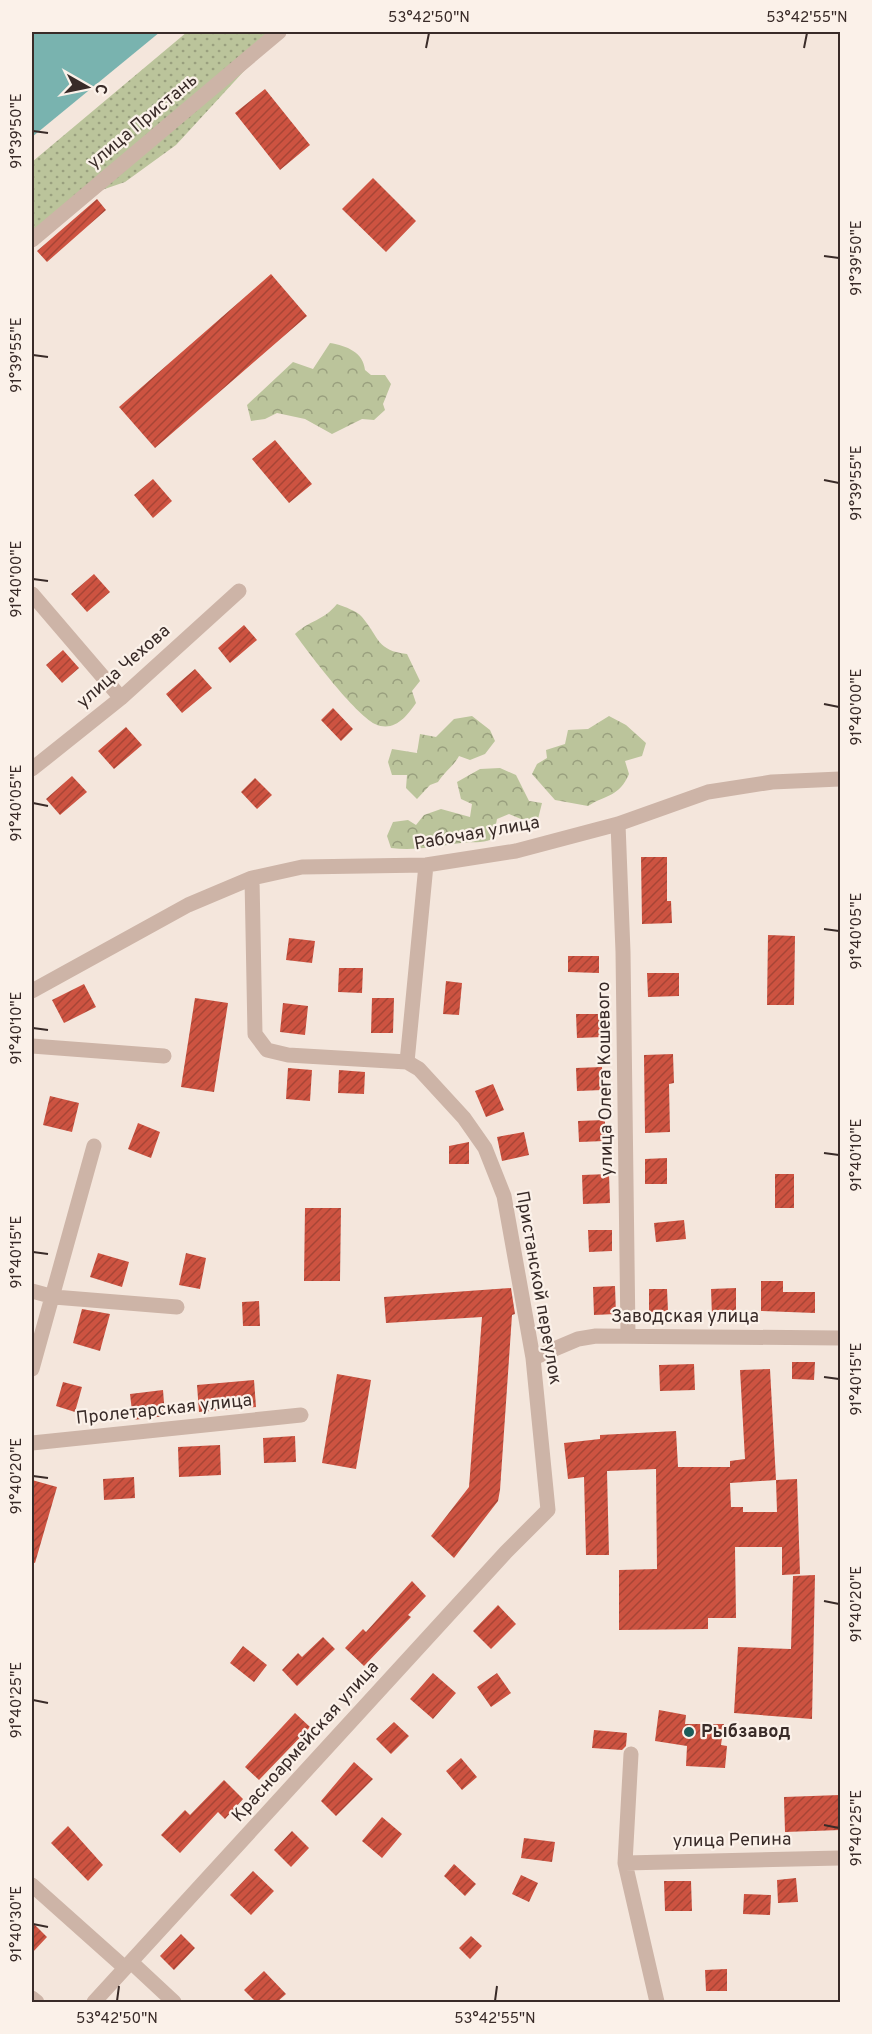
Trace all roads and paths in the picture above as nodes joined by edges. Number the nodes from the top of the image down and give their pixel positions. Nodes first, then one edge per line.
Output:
1 (279, 32) edge
2 (32, 240) edge
3 (239, 591) dead end
4 (32, 594) edge
5 (121, 698) junction
6 (32, 769) edge
7 (840, 779) edge
8 (618, 824) junction
9 (426, 866) junction
10 (252, 878) junction
11 (32, 991) edge
12 (32, 1046) edge
13 (164, 1056) dead end
14 (407, 1062) junction
15 (94, 1146) dead end
16 (32, 1291) edge
17 (54, 1297) junction
18 (177, 1307) dead end
19 (628, 1335) junction
20 (840, 1338) edge
21 (533, 1358) junction
22 (32, 1369) edge
23 (301, 1415) dead end
24 (32, 1443) edge
25 (548, 1510) joint
26 (631, 1754) dead end
27 (840, 1857) edge
28 (625, 1863) junction
29 (32, 1885) edge
30 (128, 1965) junction
31 (32, 1998) edge
32 (37, 2002) edge
33 (94, 2002) edge
34 (174, 2002) edge
35 (657, 2002) edge

1 - 2 street, улица Пристань
3 - 5 street, улица Чехова
4 - 5 street
5 - 6 street, улица Чехова
7 - 8 street, Рабочая улица
8 - 9 street, Рабочая улица
8 - 19 street, улица Олега Кошевого
9 - 10 street, Рабочая улица
9 - 14 street
10 - 11 street, Рабочая улица
10 - 14 street
12 - 13 street
14 - 21 street, Пристанской переулок
15 - 17 street
16 - 17 street
17 - 18 street
17 - 22 street
19 - 20 street, Заводская улица
19 - 21 street, Заводская улица
21 - 25 street, Пристанской переулок
23 - 24 street, Пролетарская улица
25 - 30 street, Красноармейская улица
26 - 28 street
27 - 28 street, улица Репина
28 - 35 street
29 - 30 street
30 - 33 street, Красноармейская улица
30 - 34 street
31 - 32 street

